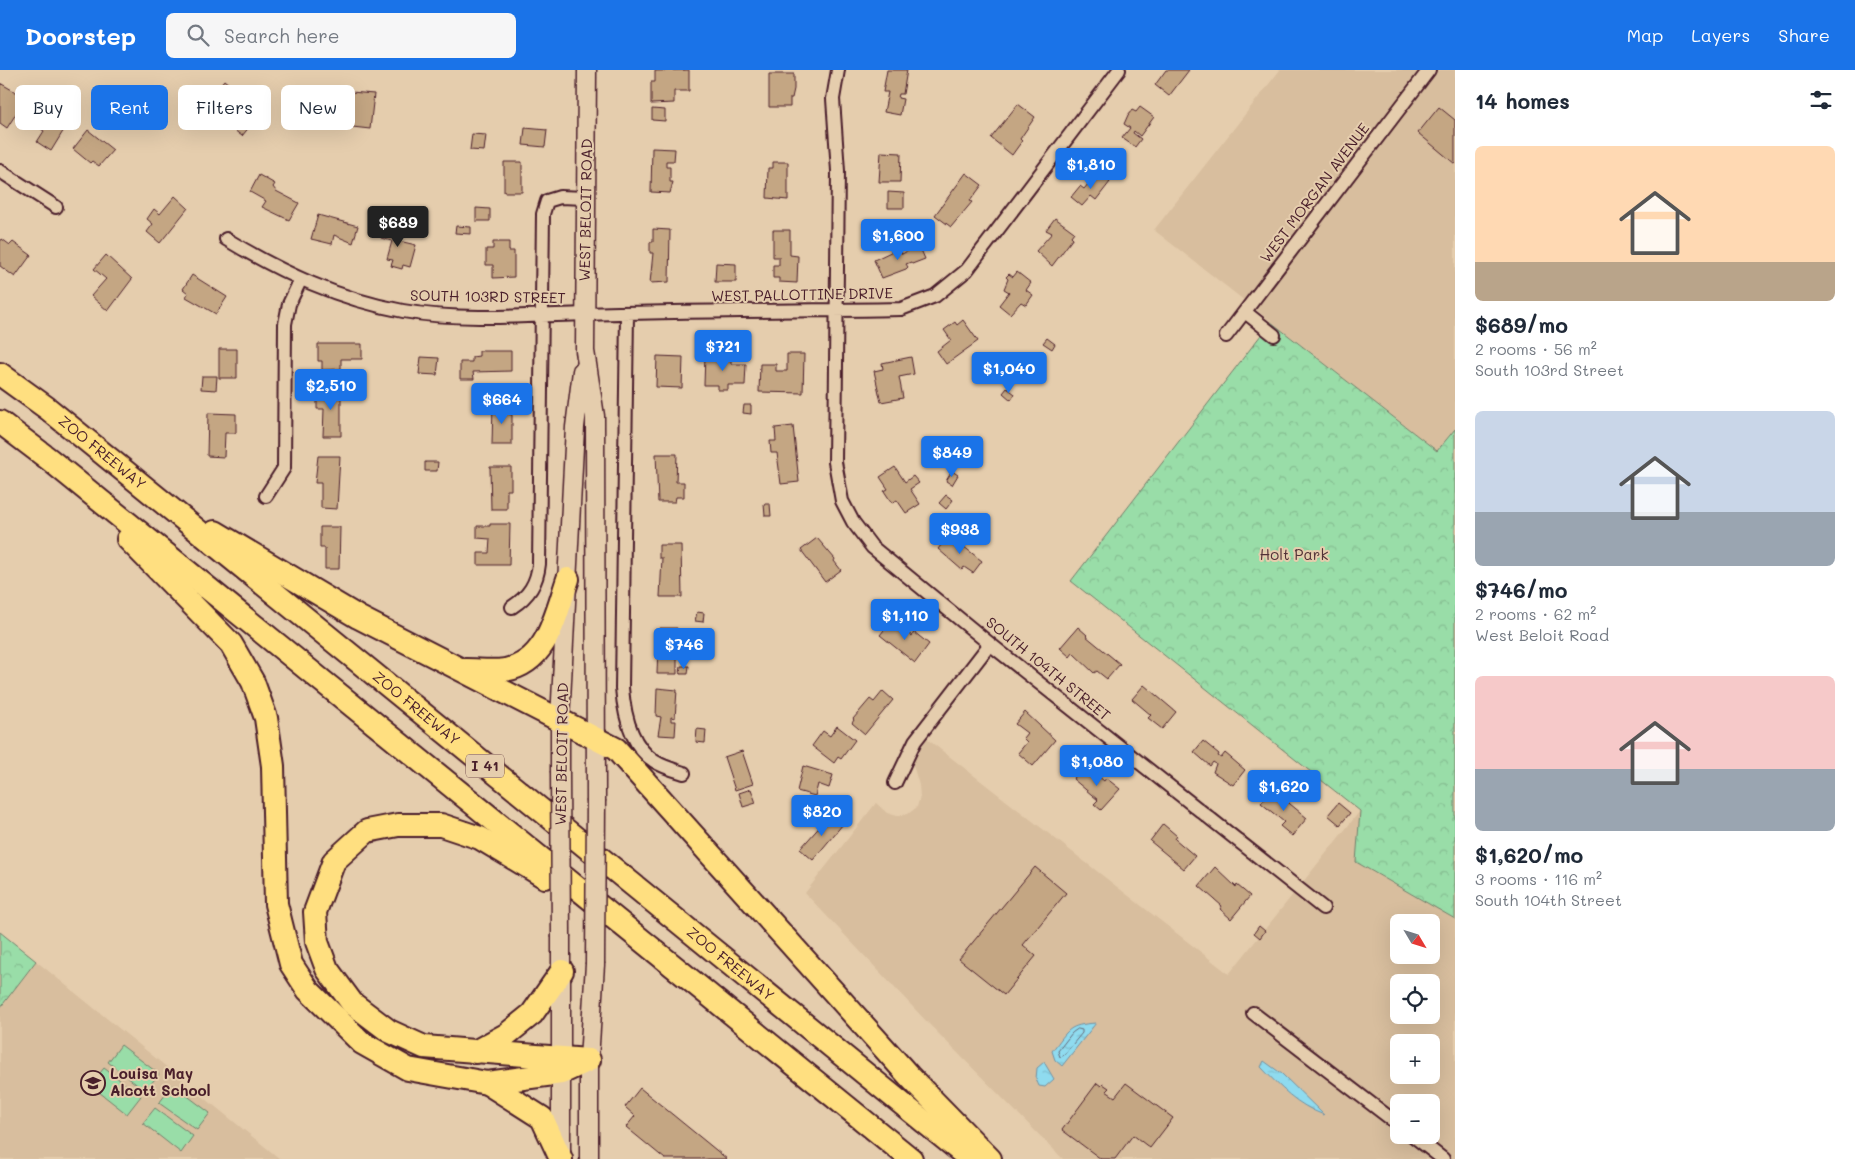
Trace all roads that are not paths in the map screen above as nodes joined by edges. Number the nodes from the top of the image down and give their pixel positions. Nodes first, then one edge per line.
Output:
1 (587, 70) edge
2 (838, 70) edge
3 (1120, 70) edge
4 (1429, 70) edge
5 (0, 171) edge
6 (586, 198) junction
7 (56, 207) dead end
8 (226, 239) dead end
9 (300, 281) junction
10 (838, 310) junction
11 (1245, 312) junction
12 (585, 314) junction
13 (627, 314) junction
14 (542, 316) junction
15 (1274, 335) dead end
16 (1226, 336) dead end
17 (585, 351) junction
18 (0, 374) edge
19 (0, 422) edge
20 (50, 460) junction
21 (146, 490) junction
22 (266, 496) dead end
23 (568, 579) junction
24 (512, 607) dead end
25 (990, 644) junction
26 (460, 670) junction
27 (560, 720) junction
28 (595, 738) junction
29 (684, 773) dead end
30 (895, 783) dead end
31 (1322, 908) dead end
32 (618, 922) junction
33 (562, 971) junction
34 (1253, 1013) dead end
35 (475, 1052) junction
36 (589, 1060) junction
37 (561, 1065) junction
38 (486, 1083) junction
39 (1390, 1118) edge
40 (1424, 1144) edge
41 (561, 1159) edge
42 (589, 1159) edge
43 (912, 1159) edge
44 (970, 1159) edge
45 (990, 1159) edge
46 (1444, 1159) edge

1 - 6 main road, WEST BELOIT ROAD
2 - 10 street, SOUTH 104TH STREET
3 - 10 street, WEST PALLOTTINE DRIVE
4 - 11 street, WEST MORGAN AVENUE
5 - 7 street
6 - 12 main road, WEST BELOIT ROAD
6 - 14 street
8 - 9 street, SOUTH 103RD STREET
9 - 14 street, SOUTH 103RD STREET
9 - 22 street
10 - 13 street, WEST PALLOTTINE DRIVE
10 - 25 street, SOUTH 104TH STREET
11 - 15 street
11 - 16 street, WEST MORGAN AVENUE
12 - 13 street, WEST PALLOTTINE DRIVE
12 - 14 street, SOUTH 103RD STREET
12 - 17 main road, WEST BELOIT ROAD
13 - 29 street
14 - 24 street
17 - 23 main road, WEST BELOIT ROAD
17 - 28 main road, WEST BELOIT ROAD
18 - 21 highway, ZOO FREEWAY / I 41
19 - 20 highway, I 41
20 - 32 highway, I 41
20 - 38 highway
21 - 26 highway
21 - 44 highway, ZOO FREEWAY / I 41
23 - 26 highway
23 - 27 main road, WEST BELOIT ROAD
25 - 30 street
25 - 31 street, SOUTH 104TH STREET
26 - 27 highway
27 - 28 highway
27 - 33 main road, WEST BELOIT ROAD, bridge
28 - 36 main road, WEST BELOIT ROAD, bridge
28 - 45 highway
32 - 35 highway
32 - 43 highway, I 41
33 - 35 highway
33 - 37 main road, WEST BELOIT ROAD
34 - 39 street
35 - 37 highway
36 - 37 highway
36 - 42 main road, WEST BELOIT ROAD
37 - 38 highway
37 - 41 main road, WEST BELOIT ROAD
38 - 41 highway
40 - 46 street

